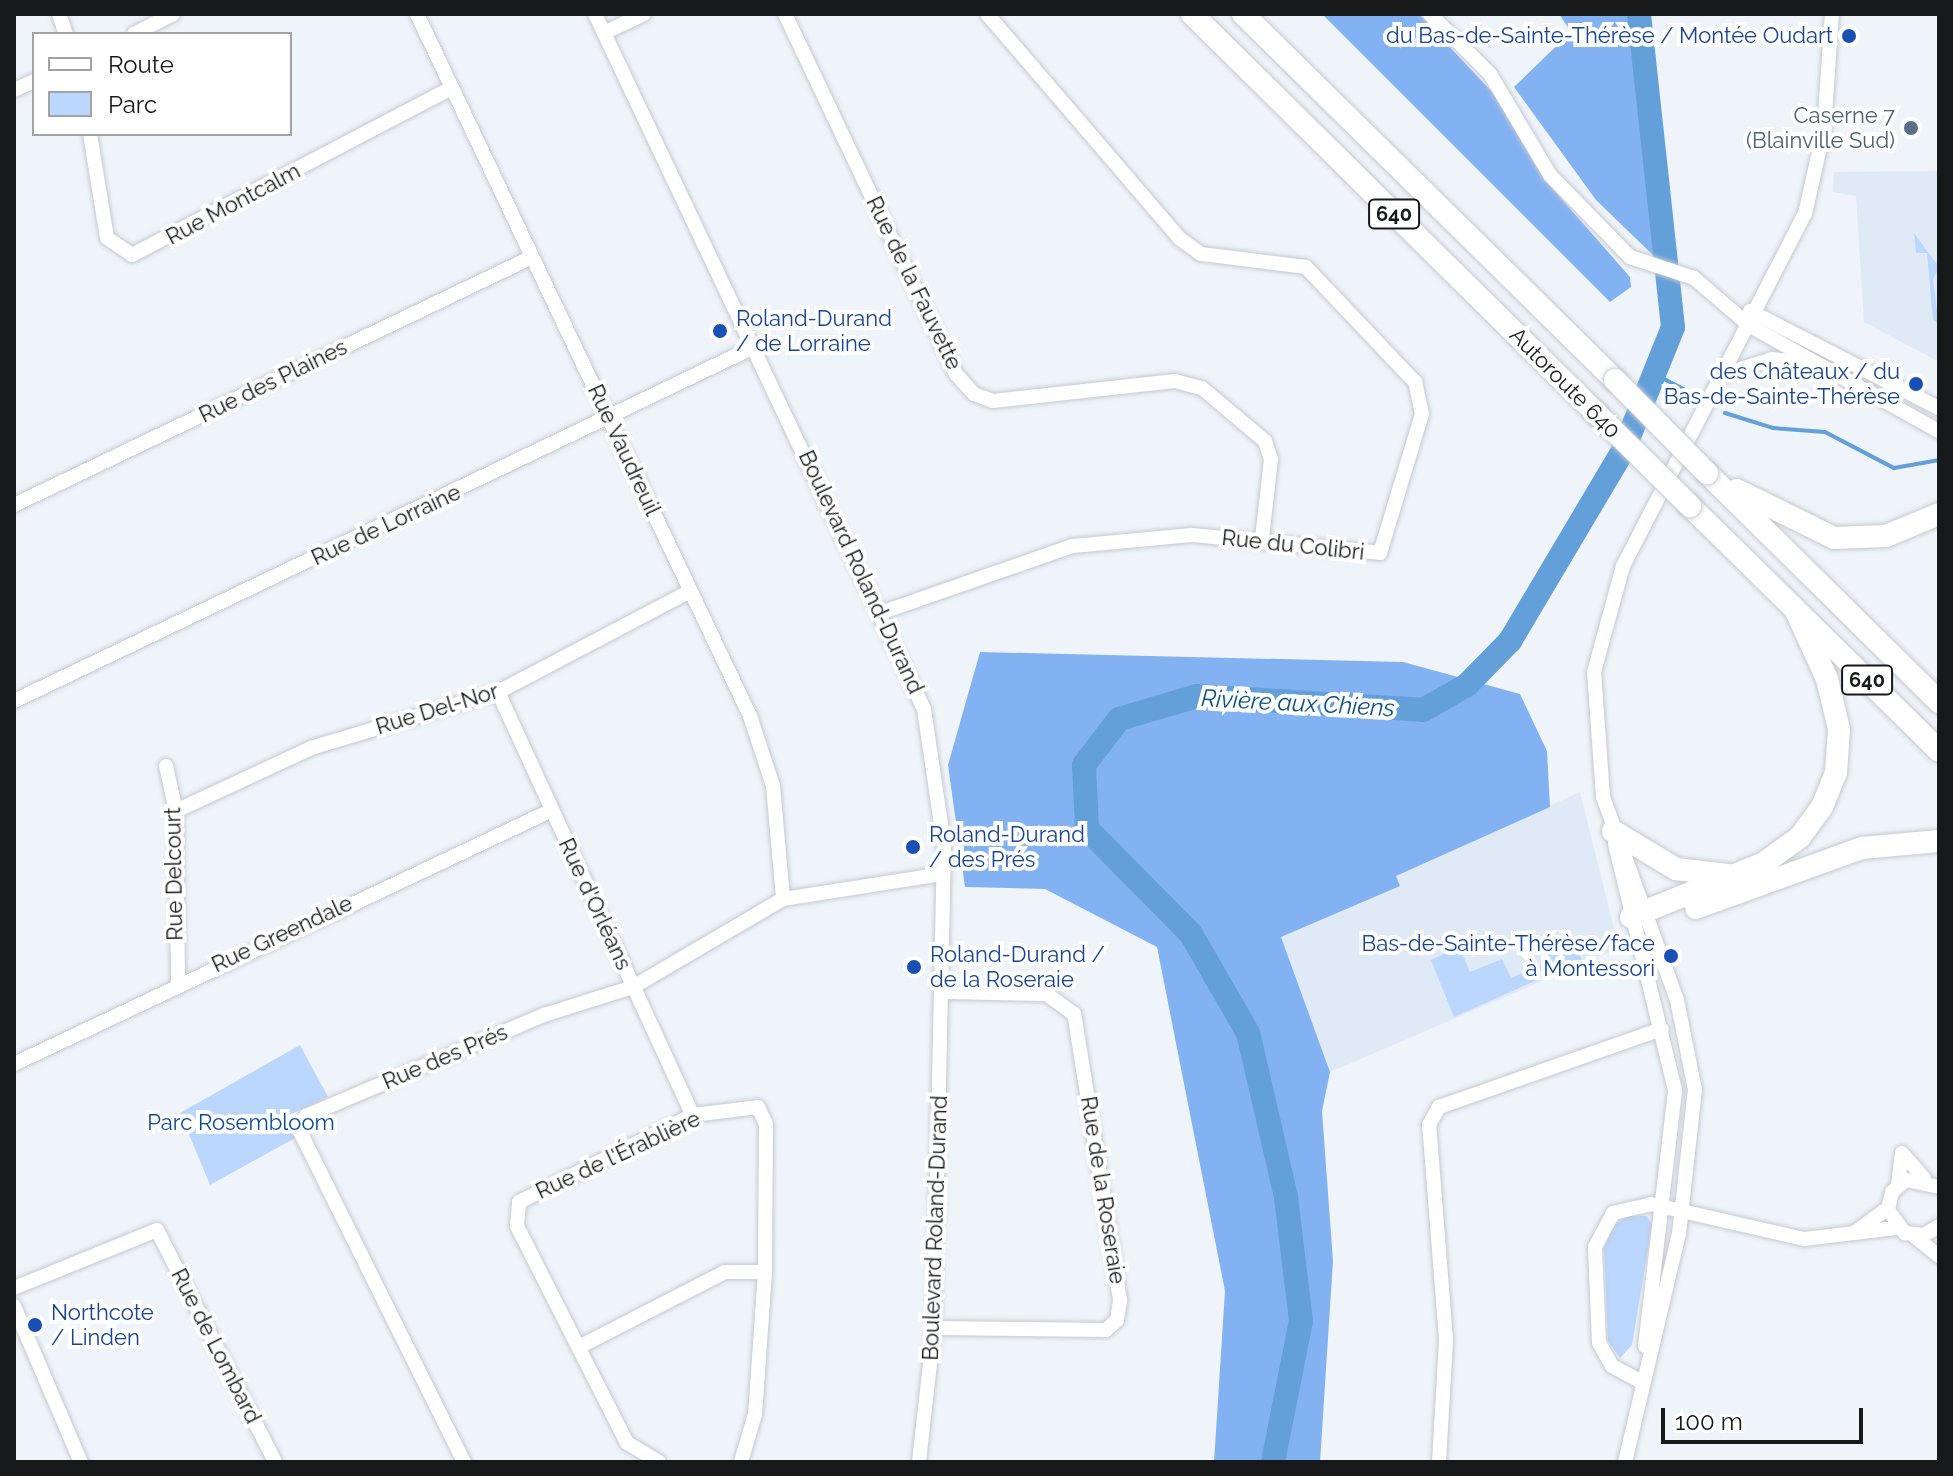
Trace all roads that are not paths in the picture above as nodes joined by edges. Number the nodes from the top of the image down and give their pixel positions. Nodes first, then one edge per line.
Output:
1 (173, 14) edge
2 (417, 14) edge
3 (595, 14) edge
4 (644, 14) edge
5 (785, 14) edge
6 (987, 14) edge
7 (1192, 14) edge
8 (1243, 14) edge
9 (1430, 14) edge
10 (1832, 14) edge
11 (138, 32) edge
12 (604, 33) junction
13 (452, 88) junction
14 (90, 136) edge
15 (532, 257) junction
16 (1738, 310) junction
17 (1758, 312) junction
18 (1750, 326) junction
19 (756, 346) junction
20 (1826, 370) junction
21 (1725, 374) junction
22 (1939, 408) edge
23 (609, 420) junction
24 (1939, 431) edge
25 (1707, 473) junction
26 (14, 505) edge
27 (1939, 514) edge
28 (1262, 538) junction
29 (690, 591) junction
30 (1795, 609) junction
31 (883, 612) junction
32 (498, 692) junction
33 (14, 701) edge
34 (1939, 702) edge
35 (1939, 751) edge
36 (166, 766) dead end
37 (552, 810) junction
38 (176, 811) junction
39 (1613, 831) junction
40 (1939, 841) edge
41 (943, 874) junction
42 (1733, 875) junction
43 (783, 899) junction
44 (1642, 920) junction
45 (178, 982) junction
46 (633, 987) junction
47 (941, 992) junction
48 (1662, 1029) junction
49 (14, 1064) edge
50 (693, 1115) junction
51 (1934, 1183) edge
52 (1898, 1185) junction
53 (1662, 1206) junction
54 (1888, 1208) junction
55 (1683, 1212) junction
56 (1939, 1226) edge
57 (1896, 1228) junction
58 (1854, 1233) junction
59 (1914, 1236) junction
60 (1939, 1256) edge
61 (765, 1272) junction
62 (14, 1288) edge
63 (14, 1306) edge
64 (934, 1328) junction
65 (579, 1347) junction
66 (1642, 1382) junction
67 (81, 1462) edge
68 (275, 1462) edge
69 (464, 1462) edge
70 (659, 1462) edge
71 (741, 1462) edge
72 (919, 1462) edge
73 (1439, 1462) edge
74 (1625, 1462) edge

1 - 11 street
2 - 13 street, Rue Vaudreuil
3 - 12 street, Boulevard Roland-Durand
4 - 12 street
5 - 28 street, Rue de la Fauvette
6 - 28 street, Rue du Colibri
7 - 30 highway, Autoroute 640 / 640, bridge
8 - 25 highway, Autoroute 640 / 640, bridge
9 - 16 street
10 - 17 street
12 - 19 street, Boulevard Roland-Durand
13 - 14 street, Rue Montcalm
13 - 15 street, Rue Vaudreuil
15 - 23 street, Rue Vaudreuil
15 - 26 street, Rue des Plaines
16 - 17 street
16 - 18 street
17 - 18 street
17 - 22 street
18 - 20 street
18 - 21 street
19 - 23 street, Rue de Lorraine
19 - 31 street, Boulevard Roland-Durand
20 - 21 street
20 - 24 street
21 - 39 street
23 - 29 street, Rue Vaudreuil
23 - 33 street, Rue de Lorraine
25 - 27 highway
25 - 34 highway, Autoroute 640 / 640
28 - 31 street, Rue du Colibri
29 - 32 street, Rue Del-Nor
29 - 43 street, Rue Vaudreuil
30 - 35 highway, Autoroute 640 / 640
30 - 42 highway
31 - 41 street, Boulevard Roland-Durand
32 - 37 street, Rue d'Orléans
32 - 38 street, Rue Del-Nor
36 - 38 street, Rue Delcourt
37 - 45 street, Rue Greendale
37 - 46 street, Rue d'Orléans
38 - 45 street, Rue Delcourt
39 - 42 highway
39 - 44 street
40 - 44 highway
41 - 43 street, Rue des Prés
41 - 47 street, Boulevard Roland-Durand
42 - 44 highway
43 - 46 street, Rue des Prés
44 - 48 street
44 - 55 street
45 - 49 street, Rue Greendale
46 - 50 street, Rue d'Orléans
46 - 69 street, Rue des Prés
47 - 64 street, Boulevard Roland-Durand
47 - 64 street, Rue de la Roseraie
48 - 53 street
48 - 73 street
50 - 61 street, Rue de l'Érablière
50 - 65 street, Rue de l'Érablière
51 - 52 street
51 - 52 street
52 - 54 street
53 - 55 street
53 - 66 street
53 - 66 street
54 - 57 street
54 - 58 street
55 - 58 street
55 - 66 street
56 - 59 street
57 - 58 street
57 - 59 street
59 - 60 street
61 - 65 street
61 - 71 street, Rue de l'Érablière
62 - 68 street, Rue de Lombard
63 - 67 street
64 - 72 street, Boulevard Roland-Durand
65 - 70 street, Rue de l'Érablière
66 - 74 street

